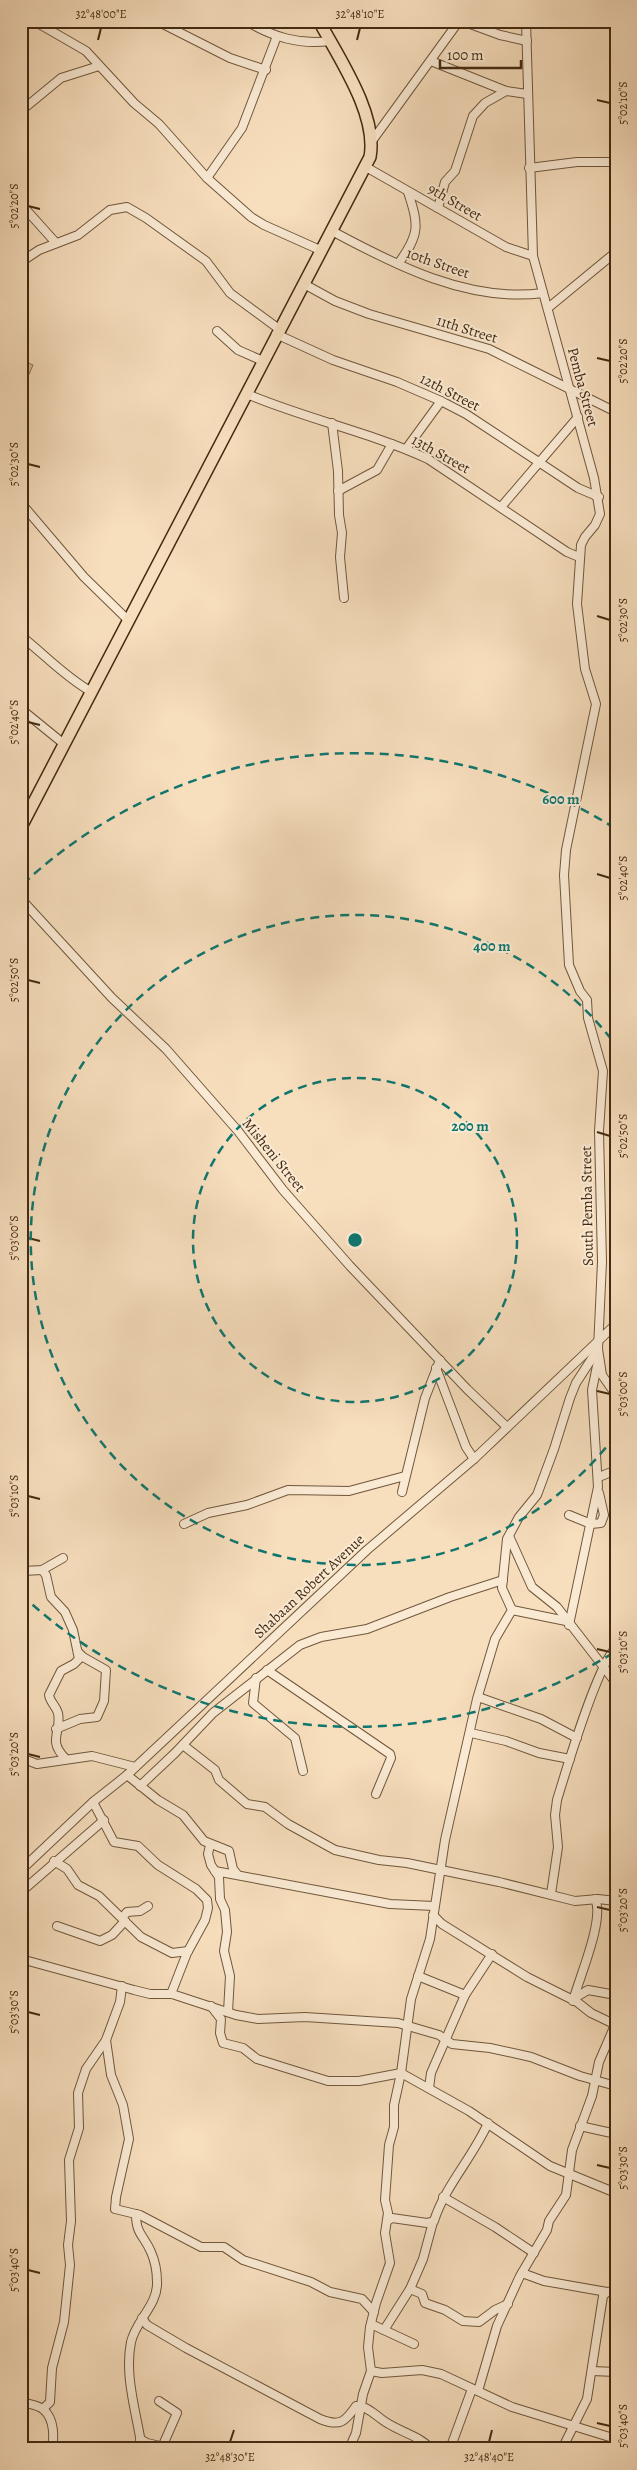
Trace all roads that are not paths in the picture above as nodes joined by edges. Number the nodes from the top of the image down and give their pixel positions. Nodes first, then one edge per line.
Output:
1 (34, 21) edge
2 (157, 21) edge
3 (246, 21) edge
4 (319, 21) edge
5 (526, 21) edge
6 (458, 22) edge
7 (277, 36) junction
8 (330, 41) junction
9 (527, 41) junction
10 (431, 61) junction
11 (99, 66) junction
12 (266, 70) junction
13 (506, 90) junction
14 (527, 94) junction
15 (21, 111) edge
16 (372, 142) junction
17 (616, 162) edge
18 (366, 166) junction
19 (529, 168) junction
20 (207, 178) junction
21 (408, 192) junction
22 (21, 204) edge
23 (438, 208) junction
24 (332, 231) junction
25 (56, 243) junction
26 (320, 250) junction
27 (616, 252) edge
28 (533, 256) junction
29 (21, 262) edge
30 (398, 264) junction
31 (304, 284) junction
32 (543, 293) junction
33 (548, 308) junction
34 (217, 331) dead end
35 (278, 332) junction
36 (263, 361) junction
37 (570, 390) junction
38 (247, 394) junction
39 (441, 401) junction
40 (616, 412) edge
41 (578, 418) junction
42 (332, 423) junction
43 (392, 444) junction
44 (406, 449) junction
45 (539, 462) junction
46 (338, 491) junction
47 (599, 497) junction
48 (21, 503) edge
49 (501, 507) junction
50 (579, 557) junction
51 (344, 598) dead end
52 (128, 620) junction
53 (21, 636) edge
54 (90, 691) junction
55 (21, 709) edge
56 (64, 744) junction
57 (21, 827) edge
58 (569, 839) joint
59 (21, 899) edge
60 (616, 1324) edge
61 (599, 1348) junction
62 (440, 1360) junction
63 (436, 1368) junction
64 (616, 1395) edge
65 (507, 1427) junction
66 (474, 1459) junction
67 (616, 1470) edge
68 (405, 1476) junction
69 (599, 1477) junction
70 (598, 1487) junction
71 (402, 1492) dead end
72 (569, 1515) dead end
73 (184, 1524) dead end
74 (590, 1524) junction
75 (508, 1536) junction
76 (63, 1558) dead end
77 (42, 1570) junction
78 (23, 1571) dead end
79 (503, 1580) junction
80 (512, 1610) junction
81 (567, 1623) junction
82 (616, 1648) edge
83 (78, 1652) junction
84 (604, 1668) junction
85 (267, 1670) junction
86 (256, 1678) junction
87 (616, 1683) edge
88 (478, 1697) junction
89 (56, 1729) junction
90 (471, 1733) junction
91 (577, 1738) junction
92 (183, 1745) junction
93 (21, 1758) edge
94 (65, 1758) junction
95 (570, 1759) junction
96 (135, 1767) junction
97 (303, 1771) dead end
98 (127, 1775) junction
99 (140, 1786) junction
100 (376, 1794) dead end
101 (93, 1802) junction
102 (104, 1820) junction
103 (210, 1845) junction
104 (54, 1861) junction
105 (21, 1870) edge
106 (441, 1870) junction
107 (215, 1871) junction
108 (237, 1874) junction
109 (21, 1892) edge
110 (551, 1894) junction
111 (595, 1899) junction
112 (616, 1901) edge
113 (148, 1906) dead end
114 (434, 1906) junction
115 (433, 1915) junction
116 (123, 1919) junction
117 (56, 1926) dead end
118 (188, 1951) junction
119 (492, 1954) junction
120 (21, 1959) edge
121 (418, 1976) junction
122 (122, 1986) junction
123 (171, 1994) junction
124 (464, 1995) junction
125 (616, 1995) edge
126 (573, 2000) junction
127 (210, 2005) junction
128 (228, 2012) junction
129 (615, 2025) edge
130 (408, 2026) junction
131 (445, 2039) junction
132 (106, 2040) junction
133 (402, 2073) junction
134 (594, 2080) junction
135 (616, 2086) edge
136 (429, 2088) junction
137 (488, 2123) junction
138 (580, 2126) junction
139 (616, 2134) edge
140 (567, 2174) junction
141 (616, 2192) edge
142 (443, 2198) junction
143 (136, 2214) junction
144 (387, 2221) junction
145 (433, 2222) junction
146 (534, 2253) junction
147 (522, 2273) junction
148 (410, 2289) junction
149 (616, 2291) edge
150 (607, 2292) junction
151 (508, 2304) junction
152 (374, 2312) junction
153 (142, 2318) junction
154 (371, 2324) junction
155 (384, 2330) junction
156 (414, 2344) dead end
157 (592, 2370) junction
158 (371, 2371) junction
159 (616, 2372) edge
160 (475, 2390) junction
161 (159, 2401) dead end
162 (21, 2402) edge
163 (362, 2406) junction
164 (43, 2409) junction
165 (574, 2426) junction
166 (140, 2439) junction
167 (616, 2439) edge
168 (163, 2445) junction
169 (51, 2449) edge
170 (142, 2449) edge
171 (173, 2449) edge
172 (349, 2449) edge
173 (431, 2449) edge
174 (450, 2449) edge
175 (562, 2449) edge

1 - 11 street
2 - 12 street
3 - 7 street
4 - 8 highway
5 - 9 street, Pemba Street
6 - 9 street
6 - 10 street
7 - 8 street
7 - 12 street
8 - 16 highway
9 - 14 street, Pemba Street
10 - 13 street
10 - 16 street
11 - 15 street
11 - 20 street
12 - 20 street
13 - 14 street
13 - 23 street
14 - 19 street, Pemba Street
16 - 18 highway
17 - 19 street
18 - 21 street, 9th Street
18 - 24 highway
19 - 28 street, Pemba Street
20 - 26 street
21 - 23 street, 9th Street
21 - 30 street
22 - 25 street
23 - 28 street, 9th Street
24 - 26 highway
24 - 30 street, 10th Street
25 - 29 street, 12th Street
25 - 35 street, 12th Street
26 - 31 highway
27 - 33 street
28 - 32 street, Pemba Street
30 - 32 street, 10th Street
31 - 35 highway
31 - 37 street, 11th Street
32 - 33 street, Pemba Street
33 - 37 street, Pemba Street
34 - 36 street
35 - 36 highway
35 - 39 street, 12th Street
36 - 38 highway
37 - 40 street, 11th Street
37 - 41 street, Pemba Street
38 - 42 street, 13th Street
38 - 52 highway
39 - 44 street
39 - 45 street, 12th Street
41 - 45 street
41 - 47 street, Pemba Street
42 - 43 street, 13th Street
42 - 46 street
43 - 44 street, 13th Street
43 - 46 street
44 - 49 street, 13th Street
45 - 47 street, 12th Street
45 - 49 street
46 - 51 street
47 - 50 street, Pemba Street
48 - 52 street
49 - 50 street, 13th Street
50 - 58 street, Pemba Street
52 - 54 highway
53 - 54 street
54 - 56 highway
55 - 56 street
56 - 57 highway
58 - 61 street, South Pemba Street
59 - 62 street, Misheni Street
60 - 61 street, Shabaan Robert Avenue
61 - 64 street
61 - 65 street, Shabaan Robert Avenue
61 - 69 street
61 - 75 street
62 - 63 street
62 - 65 street, Misheni Street
63 - 66 street
63 - 68 street
65 - 66 street, Shabaan Robert Avenue
66 - 96 street, Shabaan Robert Avenue
67 - 69 street
68 - 71 street
68 - 73 street
69 - 70 street
70 - 74 street
70 - 74 street
72 - 74 street
74 - 81 street
75 - 79 street
75 - 81 street
76 - 77 street
77 - 78 street
77 - 83 street
79 - 80 street
79 - 85 street
80 - 81 street
80 - 88 street
81 - 84 street
82 - 84 street
83 - 89 street
83 - 89 street
84 - 87 street
84 - 91 street
85 - 86 street
85 - 100 street
86 - 92 street
86 - 97 street
88 - 90 street
88 - 91 street
89 - 94 street
90 - 95 street
90 - 106 street
91 - 95 street
92 - 99 street
92 - 106 street
93 - 94 street
94 - 96 street
95 - 110 street
96 - 98 street, Shabaan Robert Avenue
98 - 99 street
98 - 101 street, Shabaan Robert Avenue
99 - 103 street
101 - 102 street
101 - 105 street, Shabaan Robert Avenue
102 - 104 street
102 - 118 street
103 - 107 street
103 - 108 street
104 - 109 street
104 - 116 street
106 - 110 street
106 - 114 street
107 - 108 street
107 - 128 street
108 - 114 street
110 - 111 street
111 - 112 street
111 - 126 street
113 - 116 street
114 - 115 street
115 - 119 street
115 - 121 street
116 - 117 street
116 - 118 street
118 - 123 street
119 - 124 street
119 - 126 street
120 - 122 street
121 - 124 street
121 - 130 street
122 - 123 street
122 - 132 street
123 - 127 street
124 - 131 street
125 - 126 street
126 - 129 street
127 - 128 street
127 - 133 street
128 - 130 street
129 - 134 street
130 - 131 street
130 - 133 street
131 - 134 street
131 - 136 street
132 - 143 street
132 - 164 street
133 - 136 street
133 - 144 street
134 - 135 street
134 - 138 street
136 - 137 street
137 - 140 street
137 - 142 street
138 - 139 street
138 - 140 street
140 - 141 street
140 - 146 street
142 - 145 street
142 - 146 street
143 - 152 street
143 - 153 street
144 - 145 street
144 - 152 street
145 - 148 street
146 - 147 street
147 - 150 street
147 - 151 street
148 - 151 street
148 - 155 street
149 - 150 street
150 - 157 street
151 - 160 street
152 - 154 street
153 - 163 street
153 - 166 street
154 - 155 street
154 - 158 street
155 - 156 street
157 - 159 street
157 - 165 street
158 - 160 street
158 - 163 street
160 - 165 street
160 - 174 street
161 - 168 street
162 - 164 street
163 - 172 street
163 - 173 street
164 - 169 street
165 - 167 street
165 - 175 street
166 - 168 street
166 - 170 street
168 - 171 street

